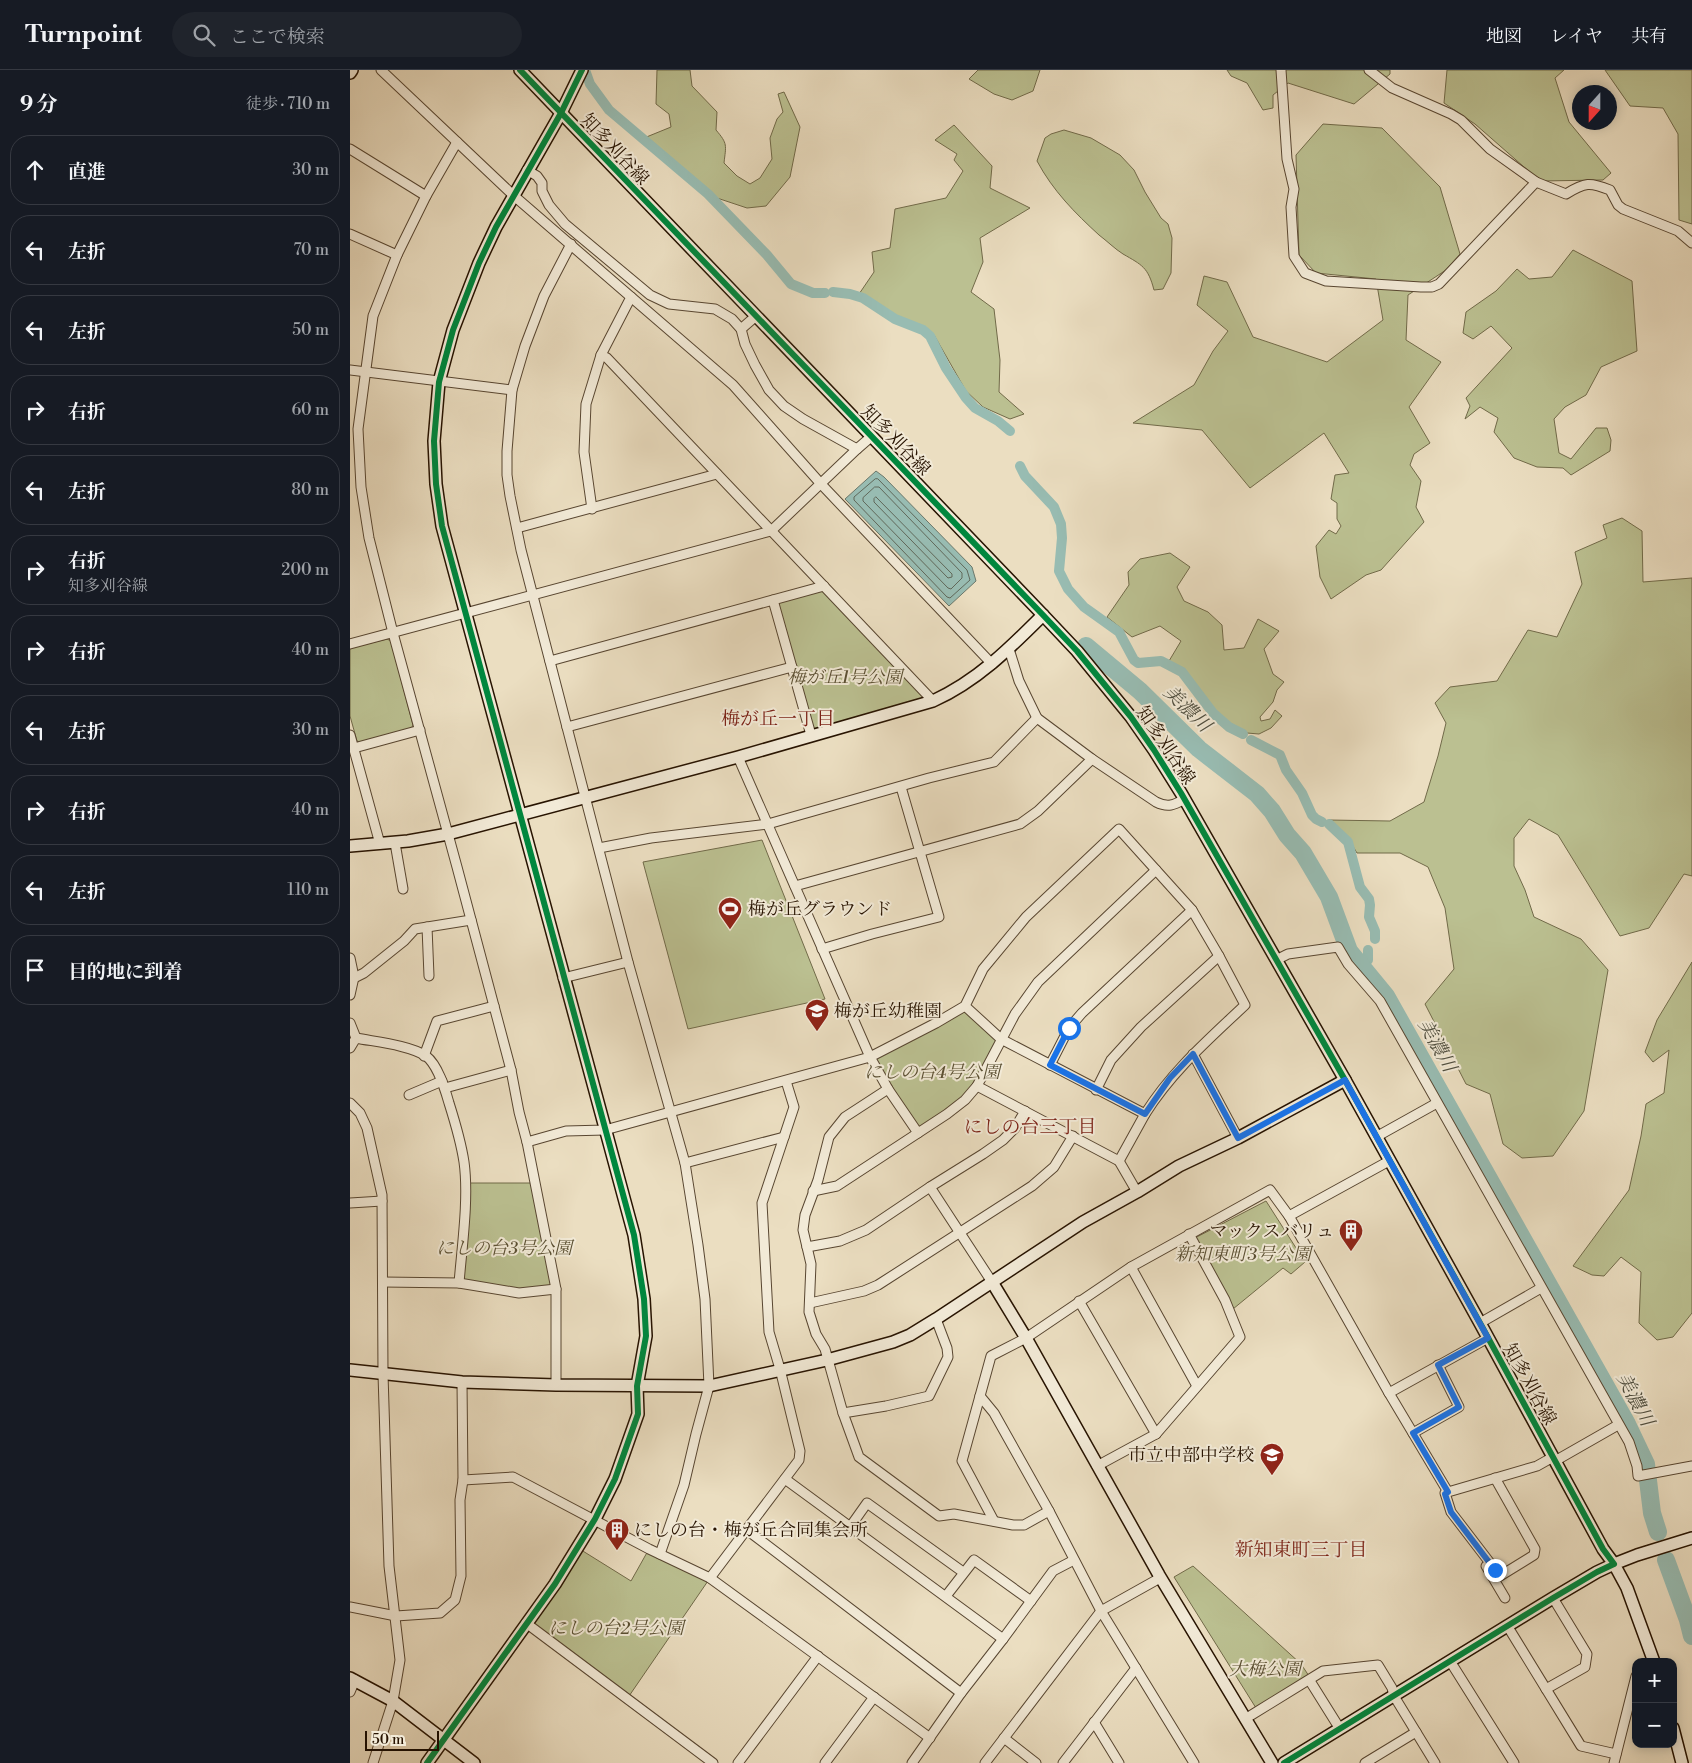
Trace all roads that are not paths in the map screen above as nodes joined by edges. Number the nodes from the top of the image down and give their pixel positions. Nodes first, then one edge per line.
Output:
1 (381, 70) edge
2 (520, 70) edge
3 (582, 70) edge
4 (1281, 70) edge
5 (1369, 70) edge
6 (561, 113) junction
7 (457, 142) junction
8 (350, 149) edge
9 (527, 170) junction
10 (1536, 182) junction
11 (513, 195) junction
12 (426, 196) junction
13 (350, 234) edge
14 (1692, 243) edge
15 (571, 244) junction
16 (398, 255) junction
17 (631, 297) junction
18 (756, 316) junction
19 (740, 329) junction
20 (602, 356) junction
21 (350, 370) edge
22 (365, 372) junction
23 (439, 382) junction
24 (512, 390) junction
25 (872, 436) junction
26 (857, 449) junction
27 (717, 474) junction
28 (821, 484) junction
29 (592, 509) junction
30 (516, 528) junction
31 (771, 531) junction
32 (824, 586) junction
33 (534, 596) junction
34 (773, 600) junction
35 (466, 614) junction
36 (1043, 615) junction
37 (393, 633) junction
38 (350, 644) edge
39 (1008, 649) junction
40 (550, 661) junction
41 (992, 664) junction
42 (792, 667) junction
43 (933, 701) junction
44 (1037, 718) junction
45 (567, 727) junction
46 (420, 730) junction
47 (350, 735) edge
48 (811, 735) junction
49 (354, 748) junction
50 (738, 757) junction
51 (1092, 759) junction
52 (901, 787) junction
53 (586, 798) junction
54 (1185, 799) junction
55 (520, 815) junction
56 (768, 824) junction
57 (448, 834) junction
58 (395, 842) junction
59 (380, 844) junction
60 (350, 846) edge
61 (599, 848) junction
62 (920, 852) junction
63 (1156, 870) junction
64 (795, 886) junction
65 (403, 888) dead end
66 (1192, 910) junction
67 (471, 920) junction
68 (427, 927) junction
69 (822, 949) junction
70 (1219, 956) junction
71 (350, 958) edge
72 (1276, 960) junction
73 (628, 962) junction
74 (429, 976) dead end
75 (563, 978) junction
76 (352, 979) edge
77 (350, 995) edge
78 (494, 1006) junction
79 (965, 1006) junction
80 (350, 1023) edge
81 (356, 1038) junction
82 (1001, 1039) junction
83 (350, 1048) edge
84 (1193, 1054) junction
85 (424, 1056) junction
86 (870, 1057) junction
87 (1050, 1065) junction
88 (511, 1070) junction
89 (1345, 1080) junction
90 (786, 1081) junction
91 (444, 1084) junction
92 (977, 1086) junction
93 (888, 1089) junction
94 (1096, 1090) junction
95 (409, 1095) dead end
96 (350, 1103) edge
97 (1437, 1103) junction
98 (1025, 1111) junction
99 (670, 1112) junction
100 (1145, 1114) junction
101 (605, 1130) junction
102 (918, 1132) junction
103 (1073, 1136) junction
104 (784, 1137) junction
105 (1376, 1137) junction
106 (1238, 1138) junction
107 (527, 1142) junction
108 (1119, 1161) junction
109 (1390, 1161) junction
110 (685, 1163) junction
111 (930, 1187) junction
112 (813, 1192) junction
113 (1137, 1192) junction
114 (382, 1200) junction
115 (350, 1203) edge
116 (1289, 1216) junction
117 (961, 1234) junction
118 (1189, 1234) junction
119 (807, 1247) junction
120 (1131, 1268) junction
121 (384, 1282) junction
122 (992, 1282) junction
123 (460, 1283) junction
124 (1542, 1288) junction
125 (556, 1289) junction
126 (1079, 1301) junction
127 (810, 1303) junction
128 (936, 1319) junction
129 (1480, 1323) junction
130 (1026, 1338) junction
131 (1488, 1338) junction
132 (827, 1360) junction
133 (1438, 1365) junction
134 (780, 1369) junction
135 (350, 1370) edge
136 (383, 1374) junction
137 (462, 1382) junction
138 (556, 1385) junction
139 (637, 1386) junction
140 (709, 1386) junction
141 (1197, 1386) junction
142 (1389, 1393) junction
143 (980, 1396) junction
144 (843, 1413) junction
145 (1618, 1425) junction
146 (1413, 1433) junction
147 (1156, 1434) junction
148 (1554, 1459) junction
149 (1097, 1466) junction
150 (1692, 1466) edge
151 (1494, 1478) junction
152 (785, 1479) junction
153 (463, 1480) junction
154 (1448, 1492) junction
155 (1049, 1511) junction
156 (595, 1520) junction
157 (994, 1521) junction
158 (850, 1526) junction
159 (747, 1530) junction
160 (1692, 1538) edge
161 (660, 1554) junction
162 (1074, 1560) junction
163 (1488, 1562) junction
164 (1614, 1564) junction
165 (963, 1572) junction
166 (710, 1578) junction
167 (1160, 1578) junction
168 (946, 1596) junction
169 (1506, 1598) dead end
170 (1554, 1598) junction
171 (1031, 1601) junction
172 (350, 1607) edge
173 (1101, 1611) junction
174 (396, 1616) junction
175 (526, 1623) junction
176 (1508, 1627) junction
177 (1003, 1639) junction
178 (818, 1656) junction
179 (1651, 1658) edge
180 (1450, 1661) junction
181 (1136, 1668) junction
182 (352, 1679) edge
183 (1310, 1681) junction
184 (1546, 1689) junction
185 (350, 1692) edge
186 (1632, 1692) edge
187 (961, 1693) junction
188 (1394, 1696) junction
189 (874, 1697) junction
190 (393, 1701) junction
191 (1245, 1719) junction
192 (1094, 1722) junction
193 (1340, 1729) junction
194 (1416, 1732) junction
195 (930, 1738) junction
196 (1004, 1738) junction
197 (444, 1739) junction
198 (1677, 1744) edge
199 (1615, 1759) edge
200 (373, 1763) edge
201 (427, 1763) edge
202 (474, 1763) edge
203 (713, 1763) edge
204 (738, 1763) edge
205 (825, 1763) edge
206 (912, 1763) edge
207 (985, 1763) edge
208 (1036, 1763) edge
209 (1063, 1763) edge
210 (1119, 1763) edge
211 (1194, 1763) edge
212 (1272, 1763) edge
213 (1284, 1763) edge
214 (1365, 1763) edge
215 (1435, 1763) edge
216 (1514, 1763) edge
217 (1682, 1763) edge

1 - 7 street
2 - 6 street, 知多刈谷線
3 - 6 street
4 - 10 street
5 - 10 street
6 - 9 street
6 - 18 street, 知多刈谷線
7 - 11 street
7 - 12 street
8 - 12 street
9 - 11 street
9 - 19 street
10 - 14 street
11 - 15 street
11 - 23 street
12 - 16 street
13 - 16 street
15 - 17 street
15 - 24 street
16 - 22 street
17 - 20 street
17 - 28 street
18 - 19 street
18 - 25 street, 知多刈谷線
19 - 26 street
20 - 27 street
20 - 29 street
21 - 22 street
22 - 23 street
22 - 37 street
23 - 24 street
23 - 35 street
24 - 30 street
25 - 26 street
25 - 36 street, 知多刈谷線
26 - 28 street
27 - 29 street
27 - 31 street
28 - 31 street
28 - 41 street
29 - 30 street
30 - 33 street
31 - 32 street
31 - 33 street
32 - 34 street
32 - 43 street
33 - 35 street
33 - 40 street
34 - 40 street
34 - 42 street
35 - 37 street
35 - 55 street
36 - 39 street
36 - 54 street, 知多刈谷線
37 - 38 street
37 - 46 street
39 - 41 street
39 - 44 street
40 - 45 street
41 - 43 street
42 - 45 street
42 - 48 street
43 - 48 street
44 - 51 street
44 - 52 street
45 - 53 street
46 - 49 street
46 - 57 street
47 - 49 street
48 - 50 street
49 - 59 street
50 - 53 street
50 - 56 street
51 - 54 street
51 - 62 street
52 - 56 street
52 - 62 street
53 - 55 street
53 - 61 street
54 - 72 street, 知多刈谷線
55 - 57 street
55 - 75 street
56 - 61 street
56 - 64 street
57 - 58 street
57 - 67 street
58 - 59 street
58 - 65 street
59 - 60 street
61 - 73 street
62 - 64 street
62 - 69 street
63 - 66 street
63 - 79 street
63 - 82 street
64 - 69 street
66 - 70 street
66 - 87 street
67 - 68 street
67 - 78 street
68 - 74 street
68 - 76 street
69 - 86 street
70 - 84 street
70 - 94 street
71 - 76 street
72 - 89 street, 知多刈谷線
72 - 97 street
73 - 75 street
73 - 99 street
75 - 101 street
76 - 77 street
78 - 85 street
78 - 88 street
79 - 82 street
79 - 86 street
80 - 81 street
81 - 83 street
81 - 85 street
82 - 87 street
82 - 92 street
84 - 100 street
84 - 106 street
85 - 91 street
86 - 90 street
86 - 93 street
87 - 94 street
88 - 91 street
88 - 107 street
89 - 105 street, 知多刈谷線
89 - 106 street
90 - 99 street
90 - 104 street
91 - 95 street
91 - 123 street
92 - 98 street
92 - 102 street
93 - 102 street
93 - 112 street
94 - 100 street
96 - 114 street
97 - 105 street
97 - 124 street
98 - 103 street
98 - 111 street
99 - 101 street
99 - 110 street
100 - 108 street
101 - 107 street
101 - 139 street
102 - 112 street
103 - 108 street
103 - 117 street
104 - 110 street
104 - 134 street
105 - 109 street, 知多刈谷線
106 - 113 street
107 - 125 street
108 - 113 street
109 - 116 street
109 - 129 street, 知多刈谷線
110 - 140 street
111 - 117 street
111 - 119 street
112 - 119 street
113 - 122 street
114 - 115 street
114 - 121 street
116 - 118 street
116 - 142 street
117 - 122 street
117 - 127 street
118 - 120 street
118 - 141 street
119 - 127 street
120 - 126 street
120 - 141 street
121 - 123 street
121 - 136 street
122 - 128 street
122 - 130 street
123 - 125 street
124 - 129 street
124 - 145 street
125 - 138 street
126 - 130 street
126 - 147 street
127 - 132 street
128 - 132 street
128 - 144 street
129 - 131 street, 知多刈谷線
130 - 143 street
130 - 149 street
131 - 133 street
131 - 148 street, 知多刈谷線
132 - 134 street
132 - 144 street
133 - 142 street
133 - 146 street
134 - 140 street
134 - 152 street
135 - 136 street
136 - 137 street
136 - 174 street
137 - 138 street
137 - 153 street
138 - 139 street
139 - 140 street
139 - 156 street
140 - 161 street
141 - 147 street
142 - 146 street
143 - 155 street
143 - 157 street
144 - 157 street
145 - 148 street
145 - 150 street
146 - 154 street
147 - 149 street
148 - 151 street
148 - 164 street, 知多刈谷線
149 - 167 street
151 - 154 street
151 - 163 street
152 - 158 street
152 - 159 street
153 - 156 street
153 - 174 street
154 - 163 street
155 - 157 street
155 - 162 street
156 - 161 street
156 - 175 street
158 - 165 street
158 - 168 street
159 - 166 street
159 - 187 street
160 - 164 street
161 - 166 street
162 - 171 street
162 - 173 street
163 - 169 street
164 - 170 street
164 - 179 street, 知多刈谷線
165 - 168 street
165 - 171 street
166 - 178 street
167 - 173 street
167 - 191 street
168 - 177 street
170 - 176 street
170 - 184 street
171 - 177 street
172 - 174 street
173 - 181 street
173 - 196 street
174 - 190 street
175 - 197 street
175 - 203 street
176 - 180 street
176 - 184 street
177 - 187 street
178 - 189 street
178 - 204 street
180 - 188 street
180 - 216 street
181 - 192 street
181 - 211 street
182 - 185 street
182 - 190 street
183 - 188 street
183 - 191 street
183 - 193 street
184 - 199 street
186 - 199 street
187 - 195 street
188 - 193 street
188 - 194 street
189 - 195 street
189 - 205 street
190 - 197 street
190 - 200 street
191 - 212 street
192 - 209 street
192 - 210 street
193 - 213 street
194 - 214 street
194 - 215 street
195 - 206 street
196 - 207 street
196 - 208 street
197 - 201 street
197 - 202 street
198 - 217 street

